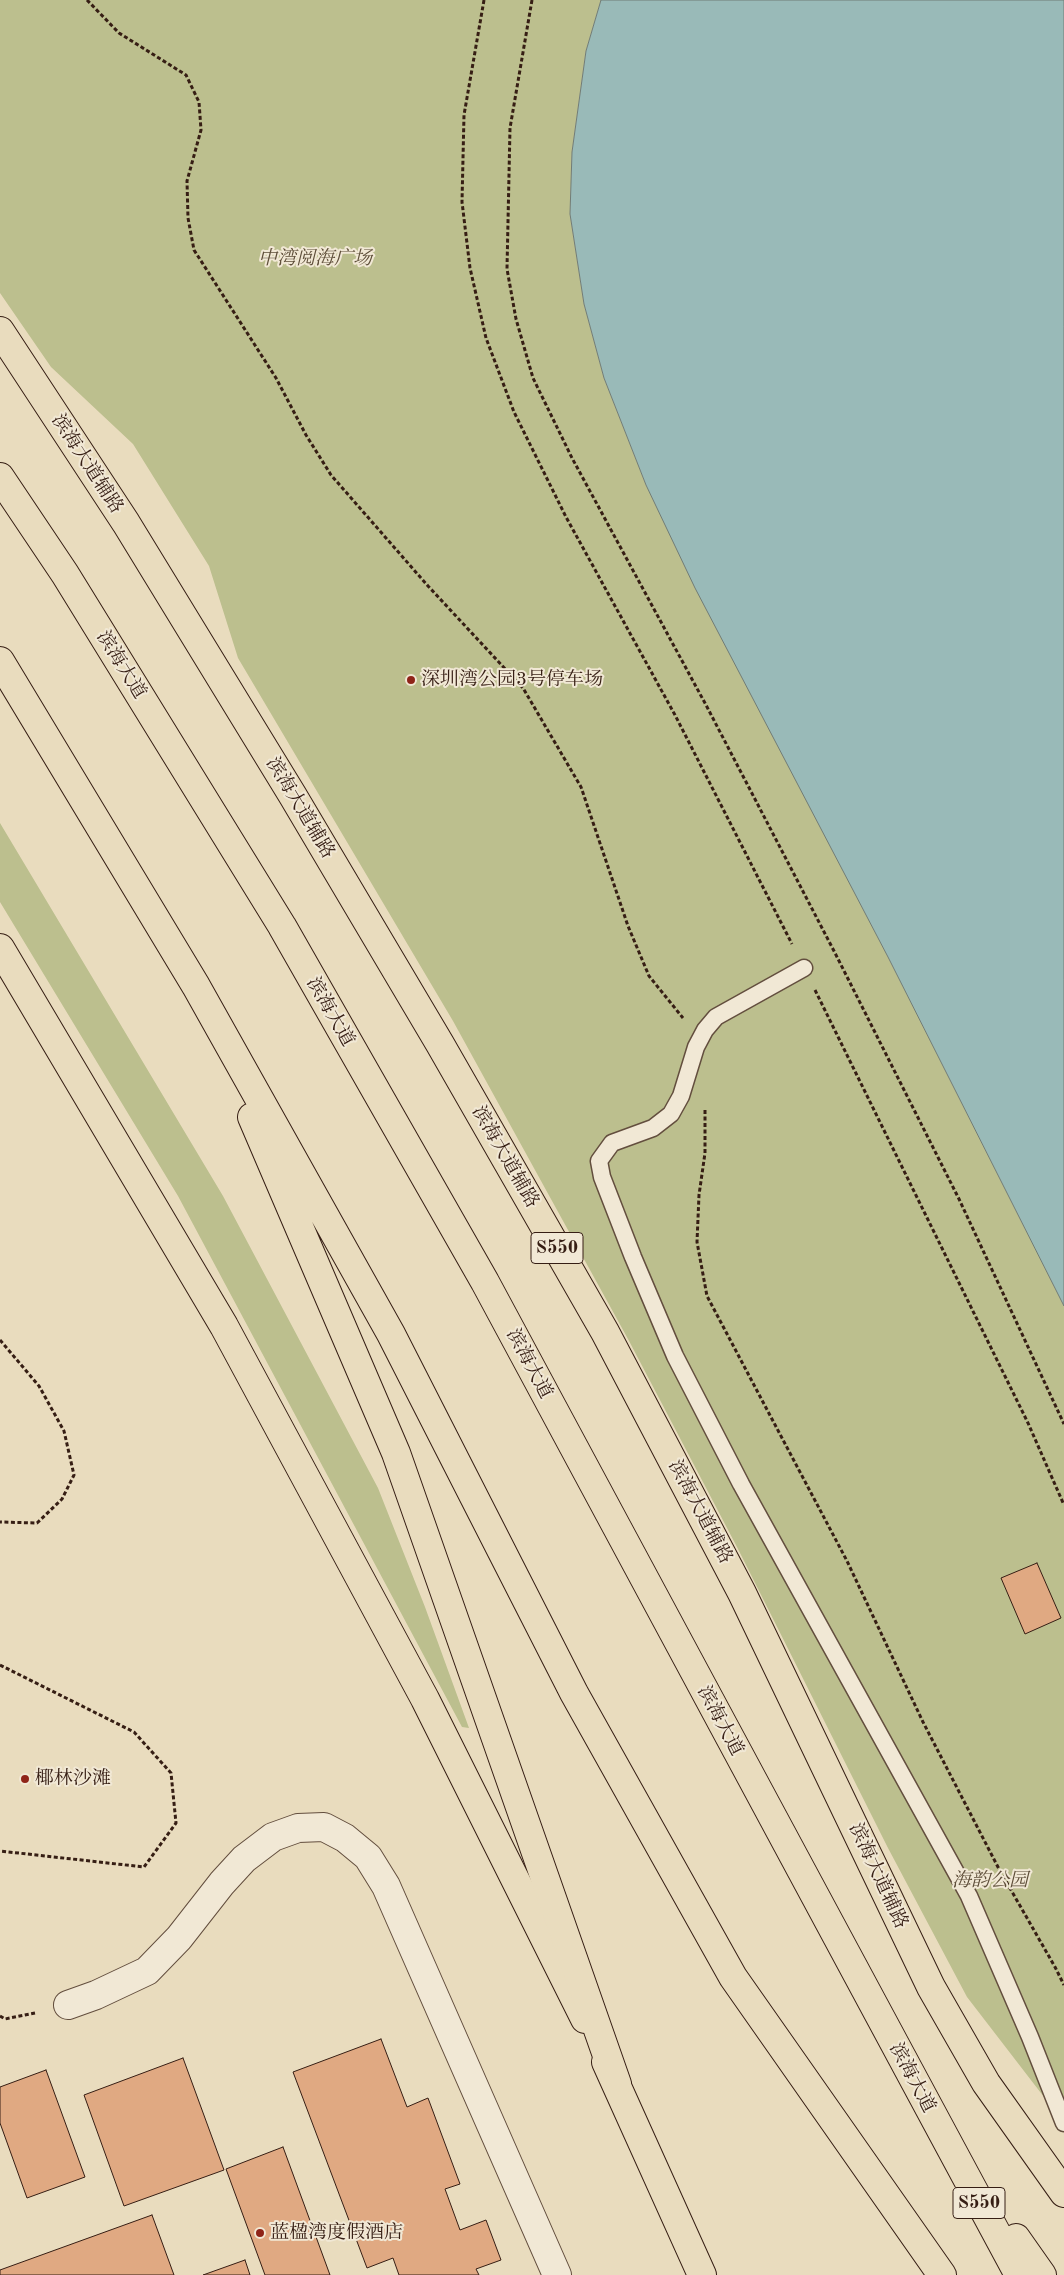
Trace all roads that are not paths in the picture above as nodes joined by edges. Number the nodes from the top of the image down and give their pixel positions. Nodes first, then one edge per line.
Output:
1 (0, 331) edge
2 (0, 477) edge
3 (0, 661) edge
4 (0, 948) edge
5 (804, 968) road end
6 (196, 986) junction
7 (68, 2005) dead end
8 (617, 2084) junction
9 (1064, 2124) edge
10 (940, 2130) junction
11 (1064, 2193) edge
12 (557, 2275) edge
13 (702, 2275) edge
14 (942, 2275) edge
15 (1019, 2275) edge
16 (1042, 2275) edge

1 - 11 main road, 滨海大道辅路 / S550
2 - 10 main road, 滨海大道 / S550
3 - 6 main road
4 - 8 main road
5 - 9 lane
6 - 8 main road
6 - 14 main road
7 - 12 street
8 - 13 main road
10 - 15 main road, 滨海大道 / S550
10 - 16 main road

